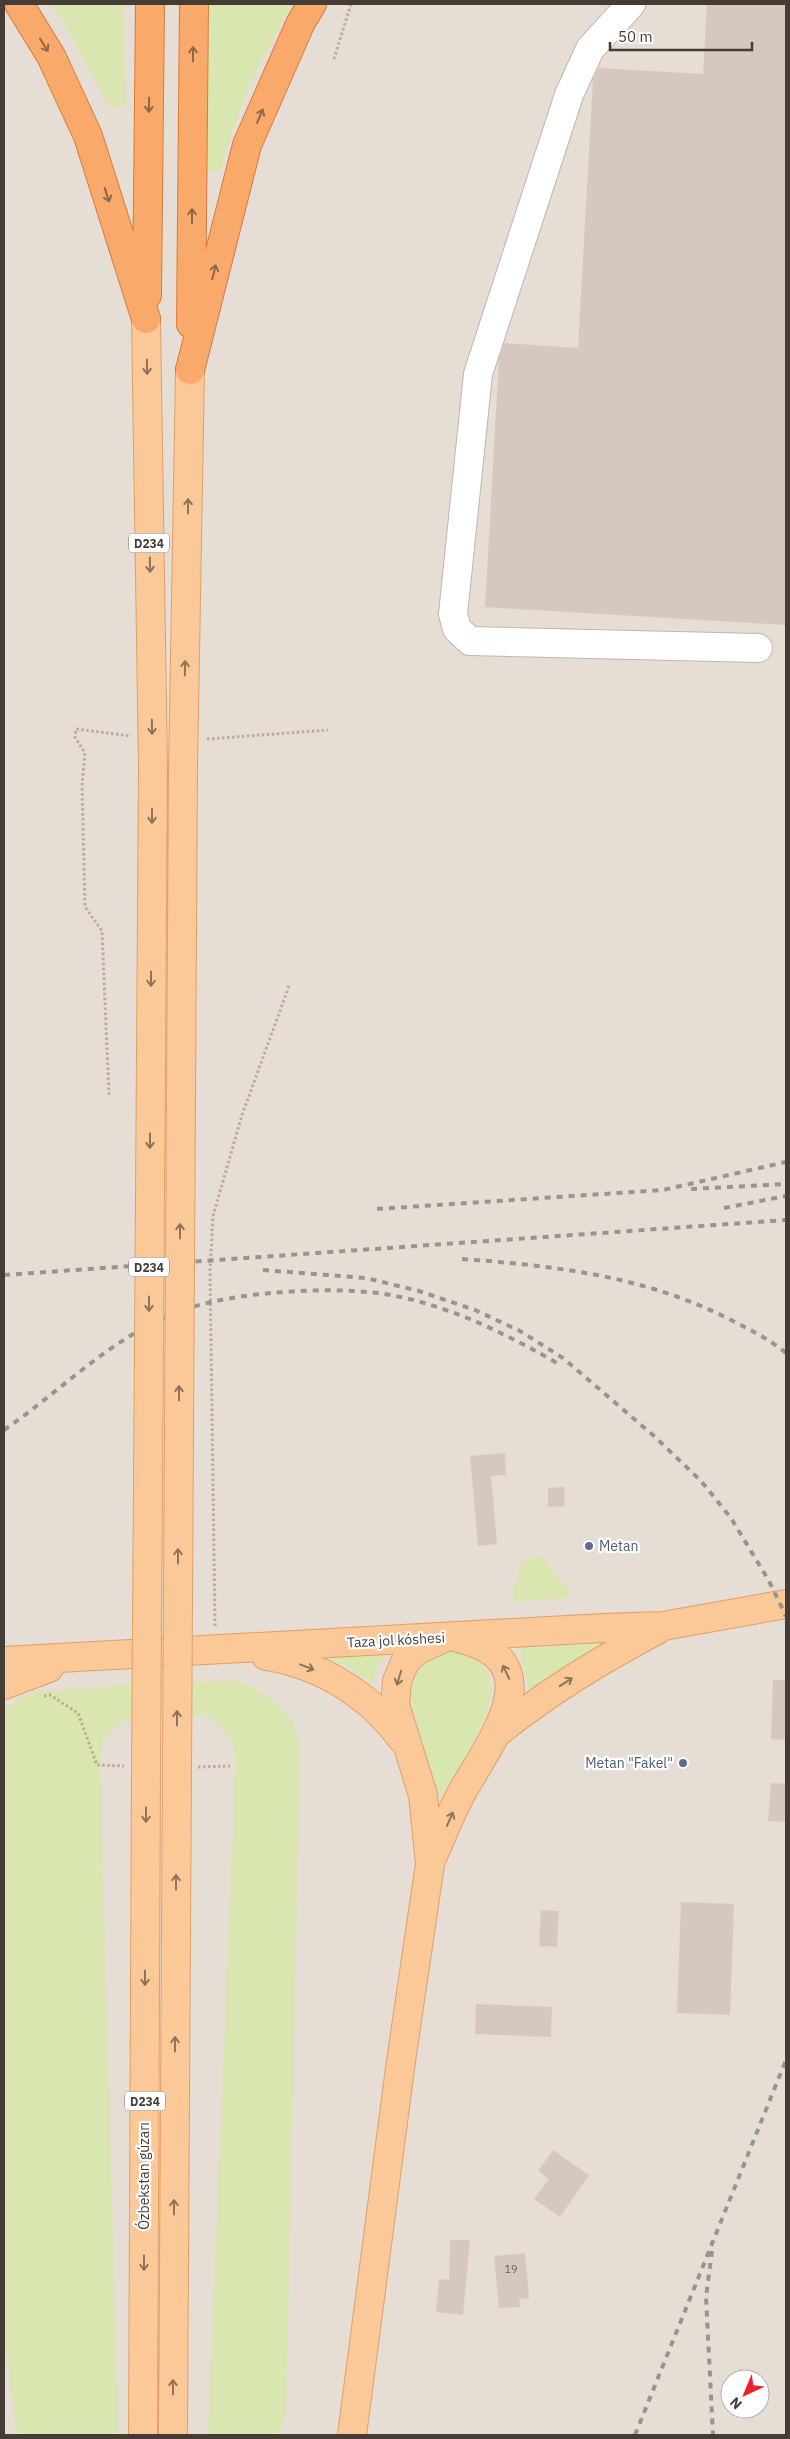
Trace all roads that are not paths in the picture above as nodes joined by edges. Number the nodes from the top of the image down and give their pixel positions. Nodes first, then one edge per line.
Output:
1 (18, 4) edge
2 (150, 4) edge
3 (194, 4) edge
4 (312, 4) edge
5 (631, 4) edge
6 (146, 319) junction
7 (190, 370) junction
8 (758, 648) dead end
9 (786, 1604) edge
10 (663, 1626) junction
11 (449, 1637) junction
12 (220, 1638) junction
13 (89, 1656) junction
14 (4, 1661) edge
15 (4, 1685) edge
16 (498, 1732) junction
17 (411, 1752) junction
18 (430, 1864) junction
19 (144, 2435) edge
20 (173, 2435) edge
21 (352, 2435) edge

1 -> 6 highway
2 -> 6 highway
7 -> 3 highway
7 -> 4 highway
5 - 8 lane
6 -> 19 main road, Ózbekstan gúzarı / D234, bridge
20 -> 7 main road, D234, bridge
9 - 10 main road, Taza jol kóshesi
10 - 11 main road, Taza jol kóshesi
16 -> 10 main road
11 - 12 main road, Taza jol kóshesi
16 -> 11 main road
11 -> 17 main road
12 - 13 main road, Taza jol kóshesi
12 -> 17 main road
13 - 14 main road, Taza jol kóshesi
13 - 15 main road
18 -> 16 main road
17 - 18 main road
18 - 21 main road

